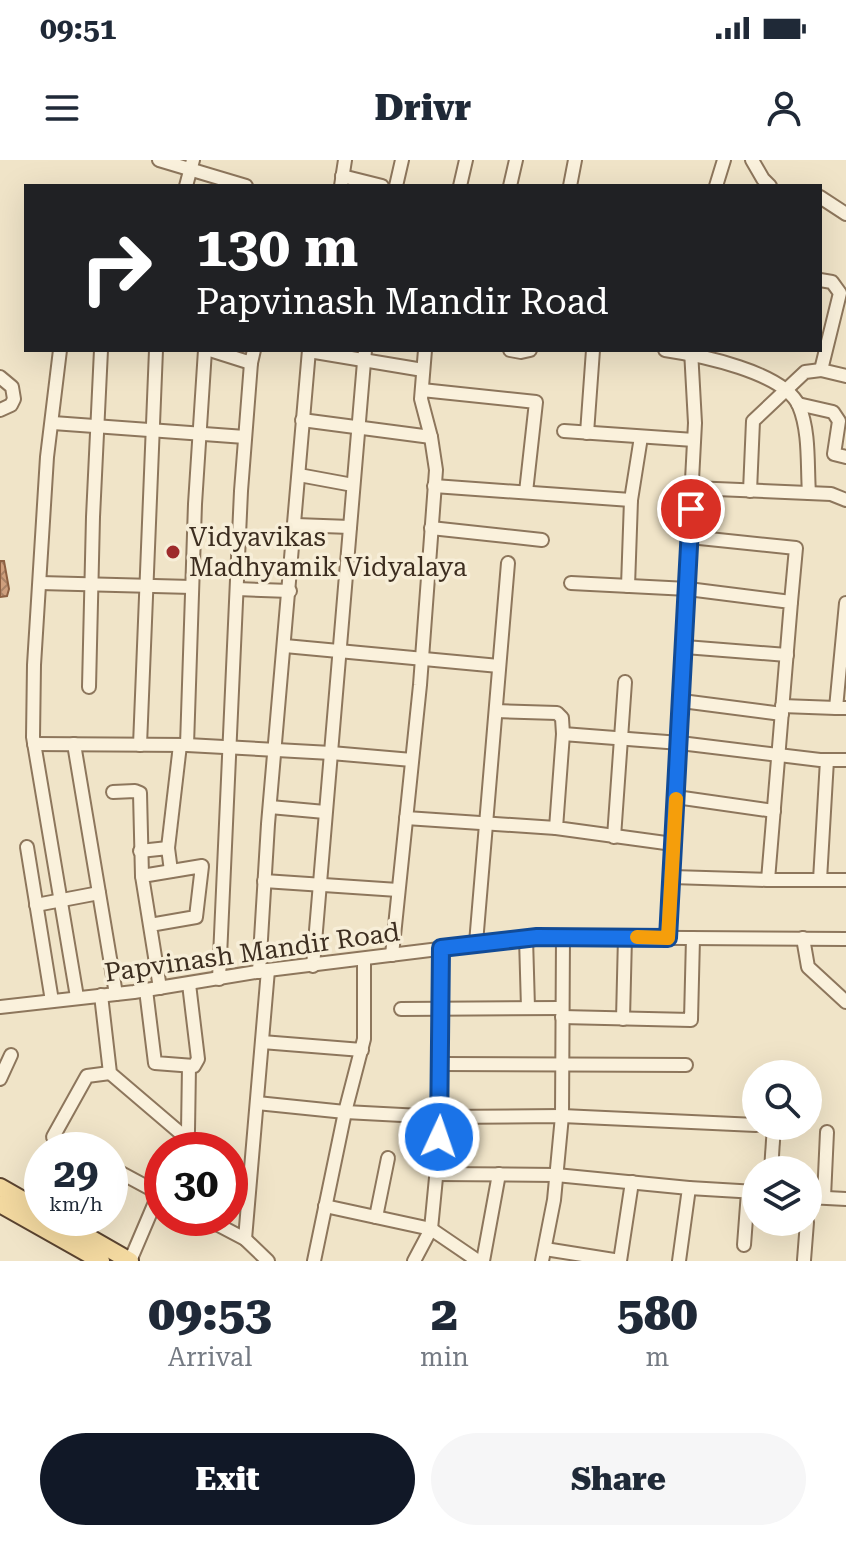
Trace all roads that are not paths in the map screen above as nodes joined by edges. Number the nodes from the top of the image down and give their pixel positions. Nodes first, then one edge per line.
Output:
1 (159, 160) edge
2 (345, 160) edge
3 (402, 160) edge
4 (466, 160) edge
5 (516, 160) edge
6 (575, 160) edge
7 (724, 160) edge
8 (752, 160) edge
9 (191, 165) edge
10 (342, 181) edge
11 (241, 184) edge
12 (366, 184) edge
13 (396, 184) edge
14 (460, 184) edge
15 (510, 184) edge
16 (570, 184) edge
17 (717, 184) edge
18 (768, 184) edge
19 (822, 198) edge
20 (846, 214) edge
21 (822, 280) edge
22 (60, 352) edge
23 (101, 352) edge
24 (156, 352) edge
25 (208, 352) edge
26 (223, 352) edge
27 (309, 352) edge
28 (327, 352) edge
29 (425, 352) edge
30 (593, 352) edge
31 (691, 352) edge
32 (252, 356) edge
33 (364, 356) edge
34 (423, 370) junction
35 (821, 370) junction
36 (846, 376) edge
37 (0, 377) edge
38 (786, 388) junction
39 (422, 390) junction
40 (798, 404) junction
41 (0, 410) edge
42 (302, 420) junction
43 (53, 423) junction
44 (98, 426) junction
45 (358, 428) junction
46 (152, 430) junction
47 (564, 431) dead end
48 (587, 433) junction
49 (199, 434) junction
50 (245, 437) junction
51 (431, 437) junction
52 (641, 437) junction
53 (694, 440) junction
54 (846, 457) edge
55 (299, 475) junction
56 (353, 485) junction
57 (434, 486) junction
58 (692, 488) junction
59 (750, 491) junction
60 (526, 492) junction
61 (809, 493) junction
62 (631, 500) junction
63 (846, 500) edge
64 (296, 525) junction
65 (350, 527) junction
66 (431, 528) junction
67 (690, 537) junction
68 (542, 540) dead end
69 (508, 563) dead end
70 (40, 583) junction
71 (571, 583) dead end
72 (91, 584) junction
73 (146, 586) junction
74 (628, 586) junction
75 (192, 587) junction
76 (237, 589) junction
77 (688, 589) junction
78 (290, 591) junction
79 (791, 602) junction
80 (846, 603) edge
81 (845, 619) edge
82 (285, 646) junction
83 (685, 647) junction
84 (341, 651) junction
85 (787, 655) junction
86 (422, 659) junction
87 (499, 666) junction
88 (625, 682) dead end
89 (89, 687) dead end
90 (682, 701) junction
91 (841, 708) edge
92 (782, 710) junction
93 (496, 711) junction
94 (563, 734) junction
95 (621, 740) junction
96 (680, 743) junction
97 (34, 744) junction
98 (74, 744) junction
99 (140, 745) junction
100 (183, 745) junction
101 (230, 748) junction
102 (275, 750) junction
103 (331, 753) junction
104 (778, 755) junction
105 (412, 760) junction
106 (827, 760) junction
107 (846, 760) edge
108 (113, 792) dead end
109 (676, 797) junction
110 (270, 807) junction
111 (774, 811) junction
112 (325, 812) junction
113 (406, 818) junction
114 (486, 823) junction
115 (556, 828) junction
116 (614, 837) junction
117 (673, 844) junction
118 (27, 847) dead end
119 (168, 848) junction
120 (140, 851) junction
121 (171, 871) junction
122 (142, 876) junction
123 (672, 877) junction
124 (768, 880) junction
125 (820, 880) junction
126 (846, 880) edge
127 (264, 881) junction
128 (318, 884) junction
129 (398, 890) junction
130 (99, 893) junction
131 (61, 899) junction
132 (36, 905) junction
133 (150, 925) junction
134 (563, 937) junction
135 (625, 937) junction
136 (526, 938) junction
137 (668, 938) junction
138 (693, 938) junction
139 (803, 938) junction
140 (846, 939) edge
141 (476, 943) junction
142 (441, 948) junction
143 (392, 955) junction
144 (364, 959) junction
145 (313, 966) junction
146 (263, 971) junction
147 (219, 979) junction
148 (189, 984) junction
149 (160, 988) junction
150 (146, 990) junction
151 (116, 994) junction
152 (101, 995) junction
153 (77, 997) junction
154 (52, 1001) junction
155 (846, 1002) edge
156 (0, 1007) edge
157 (441, 1008) junction
158 (528, 1008) junction
159 (401, 1009) dead end
160 (562, 1012) junction
161 (623, 1019) junction
162 (262, 1042) junction
163 (362, 1050) junction
164 (11, 1055) dead end
165 (441, 1064) junction
166 (562, 1065) junction
167 (686, 1065) dead end
168 (189, 1066) junction
169 (110, 1073) junction
170 (0, 1079) edge
171 (257, 1103) junction
172 (345, 1112) junction
173 (562, 1116) junction
174 (440, 1117) junction
175 (742, 1124) edge
176 (56, 1132) edge
177 (179, 1132) edge
178 (186, 1132) edge
179 (827, 1132) dead end
180 (388, 1158) dead end
181 (436, 1174) junction
182 (499, 1174) junction
183 (556, 1175) junction
184 (632, 1182) junction
185 (0, 1187) edge
186 (689, 1188) junction
187 (742, 1191) edge
188 (824, 1197) joint
189 (846, 1199) edge
190 (24, 1201) edge
191 (0, 1204) edge
192 (325, 1206) junction
193 (376, 1217) junction
194 (144, 1229) edge
195 (431, 1229) junction
196 (86, 1236) edge
197 (239, 1236) edge
198 (745, 1236) edge
199 (806, 1236) edge
200 (245, 1239) junction
201 (744, 1245) dead end
202 (544, 1255) edge
203 (804, 1260) edge
204 (101, 1261) edge
205 (130, 1261) edge
206 (268, 1261) edge
207 (314, 1261) edge
208 (414, 1261) edge
209 (481, 1261) edge
210 (620, 1261) edge
211 (679, 1261) edge

1 - 9 street
2 - 10 street
3 - 13 street
4 - 14 street
5 - 15 street
6 - 16 street
7 - 17 street
8 - 18 street
9 - 11 street
10 - 12 street
19 - 20 street
21 - 35 street
22 - 43 street
23 - 44 street
24 - 46 street
25 - 49 street
26 - 32 street
27 - 42 street
28 - 33 street
29 - 34 street
30 - 48 street
31 - 38 street
31 - 53 street
32 - 50 street
33 - 34 street
33 - 45 street
34 - 39 street
35 - 36 street
35 - 38 street
37 - 41 street
38 - 40 street
38 - 59 street
39 - 51 street
39 - 60 street
40 - 54 street
40 - 61 street
42 - 45 street
42 - 55 street
43 - 44 street
43 - 70 street
44 - 46 street
44 - 72 street
45 - 51 street
45 - 56 street
46 - 49 street
46 - 73 street
47 - 48 street
48 - 52 street
49 - 50 street
49 - 75 street
50 - 76 street
51 - 57 street
52 - 53 street
52 - 62 street
53 - 58 street
55 - 56 street
55 - 64 street
56 - 65 street
57 - 60 street
57 - 66 street
58 - 59 street
58 - 67 street
59 - 61 street
60 - 62 street
61 - 63 street
62 - 74 street
64 - 65 street
64 - 78 street
65 - 84 street
66 - 68 street
66 - 86 street
67 - 77 street
67 - 79 street
69 - 87 street
70 - 72 street
70 - 97 street
71 - 74 street
72 - 73 street
72 - 89 street
73 - 75 street
73 - 99 street
74 - 77 street
75 - 100 street
76 - 78 street
76 - 101 street
77 - 79 street
77 - 83 street
78 - 82 street
79 - 85 street
80 - 81 street
81 - 91 street
82 - 84 street
82 - 102 street
83 - 85 street
83 - 90 street
84 - 86 street
84 - 103 street
85 - 92 street
86 - 87 street
86 - 105 street
87 - 93 street
88 - 95 street
90 - 92 street
90 - 96 street
91 - 92 street
92 - 104 street
93 - 94 street
93 - 114 street
94 - 95 street
94 - 115 street
95 - 96 street
95 - 116 street
96 - 104 street
96 - 109 street
97 - 98 street
97 - 131 street
98 - 99 street
98 - 130 street
99 - 100 street
100 - 101 street
100 - 119 street
101 - 102 street
101 - 147 street
102 - 103 street
102 - 110 street
103 - 105 street
103 - 112 street
104 - 106 street
104 - 111 street
105 - 113 street
106 - 107 street
106 - 125 street
108 - 120 street
109 - 111 street
109 - 117 street
110 - 112 street
110 - 127 street
111 - 124 street
112 - 128 street
113 - 114 street
113 - 129 street
114 - 115 street
114 - 141 street
115 - 116 street
116 - 117 street
117 - 123 street
118 - 132 street
119 - 120 street
119 - 121 street
120 - 122 street
121 - 122 street
121 - 133 street
122 - 133 street
123 - 124 street
123 - 137 street
124 - 125 street
125 - 126 street
127 - 128 street
127 - 146 street
128 - 129 street
128 - 145 street
129 - 143 street
130 - 131 street
130 - 151 street
131 - 132 street
131 - 153 street
132 - 154 street
133 - 149 street
134 - 135 street, Papvinash Mandir Road
134 - 136 street, Papvinash Mandir Road
134 - 160 street
135 - 137 street, Papvinash Mandir Road
135 - 161 street
136 - 141 street, Papvinash Mandir Road
136 - 158 street
137 - 138 street, Papvinash Mandir Road
138 - 139 street, Papvinash Mandir Road
138 - 161 street
139 - 140 street, Papvinash Mandir Road
139 - 155 street
141 - 142 street, Papvinash Mandir Road
142 - 143 street, Papvinash Mandir Road
142 - 157 street
143 - 144 street, Papvinash Mandir Road
144 - 145 street, Papvinash Mandir Road
144 - 163 street
145 - 146 street, Papvinash Mandir Road
146 - 147 street, Papvinash Mandir Road
146 - 162 street
147 - 148 street, Papvinash Mandir Road
148 - 149 street, Papvinash Mandir Road
148 - 168 street
149 - 150 street, Papvinash Mandir Road
150 - 151 street, Papvinash Mandir Road
150 - 168 street
151 - 152 street, Papvinash Mandir Road
152 - 153 street, Papvinash Mandir Road
152 - 169 street
153 - 154 street, Papvinash Mandir Road
154 - 156 street, Papvinash Mandir Road
157 - 158 street
157 - 159 street
157 - 165 street
158 - 160 street
160 - 161 street
160 - 166 street
162 - 163 street
162 - 171 street
163 - 172 street
164 - 170 street
165 - 166 street
165 - 174 street
166 - 167 street
166 - 173 street
168 - 178 street
169 - 176 street
169 - 177 street
171 - 172 street
171 - 200 street
172 - 174 street
172 - 192 street
173 - 174 street
173 - 175 street
173 - 183 street
174 - 181 street
179 - 188 street
180 - 193 street
181 - 182 street
181 - 195 street
182 - 183 street
182 - 209 street
183 - 184 street
183 - 202 street
184 - 186 street
184 - 210 street
185 - 190 main road
186 - 187 street
186 - 211 street
188 - 189 street
191 - 204 main road
192 - 193 street
192 - 207 street
193 - 195 street
194 - 205 street
195 - 208 street
195 - 209 street
196 - 205 main road
197 - 200 street
198 - 201 street
199 - 203 street
200 - 206 street
202 - 210 street

